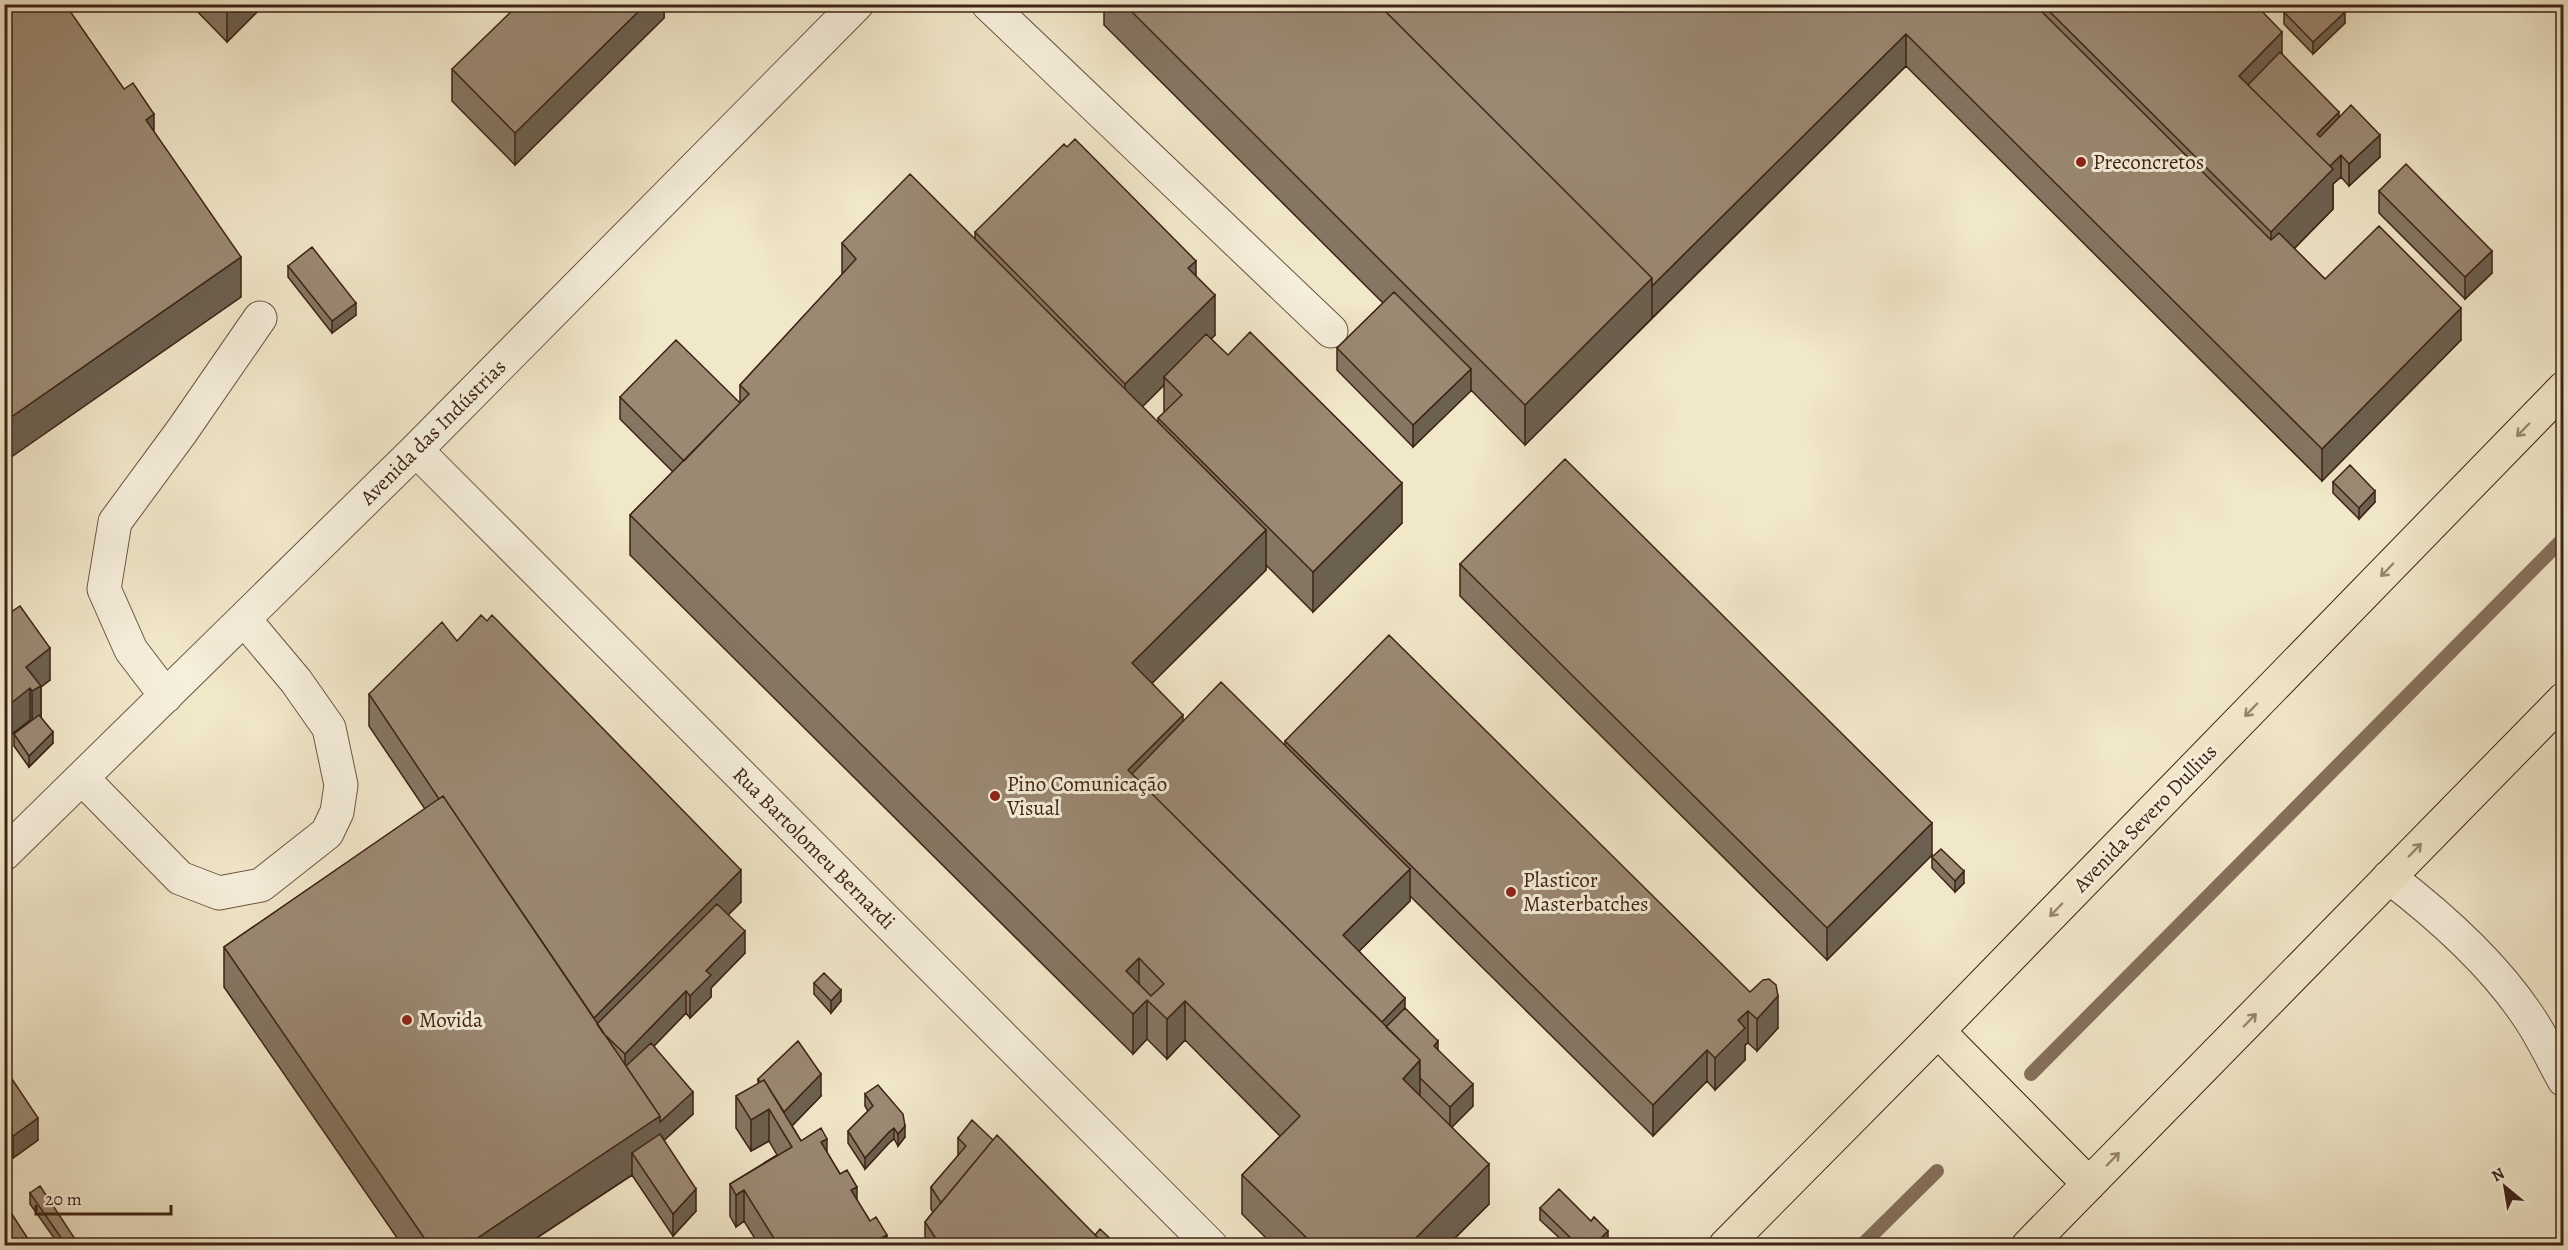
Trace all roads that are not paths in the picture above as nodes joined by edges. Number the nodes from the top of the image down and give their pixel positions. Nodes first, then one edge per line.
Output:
1 (857, 4) edge
2 (988, 4) edge
3 (260, 318) dead end
4 (1331, 331) dead end
5 (2564, 388) edge
6 (416, 450) junction
7 (243, 619) junction
8 (166, 696) junction
9 (2564, 699) edge
10 (82, 778) junction
11 (4, 854) edge
12 (2389, 877) junction
13 (1938, 1031) junction
14 (2564, 1080) edge
15 (2089, 1184) junction
16 (1211, 1245) edge
17 (1725, 1245) edge
18 (2028, 1245) edge

1 - 6 street, Avenida das Indústrias
2 - 4 street
3 - 8 street
5 -> 13 main road, Avenida Severo Dullius
6 - 7 street, Avenida das Indústrias
6 - 16 street, Rua Bartolomeu Bernardi
7 - 8 street, Avenida das Indústrias
7 - 10 street
8 - 10 street, Avenida das Indústrias
12 -> 9 main road
10 - 11 street, Avenida das Indústrias
12 - 14 street
15 -> 12 main road
13 - 15 main road
13 - 17 main road, Avenida Severo Dullius
15 - 18 main road

